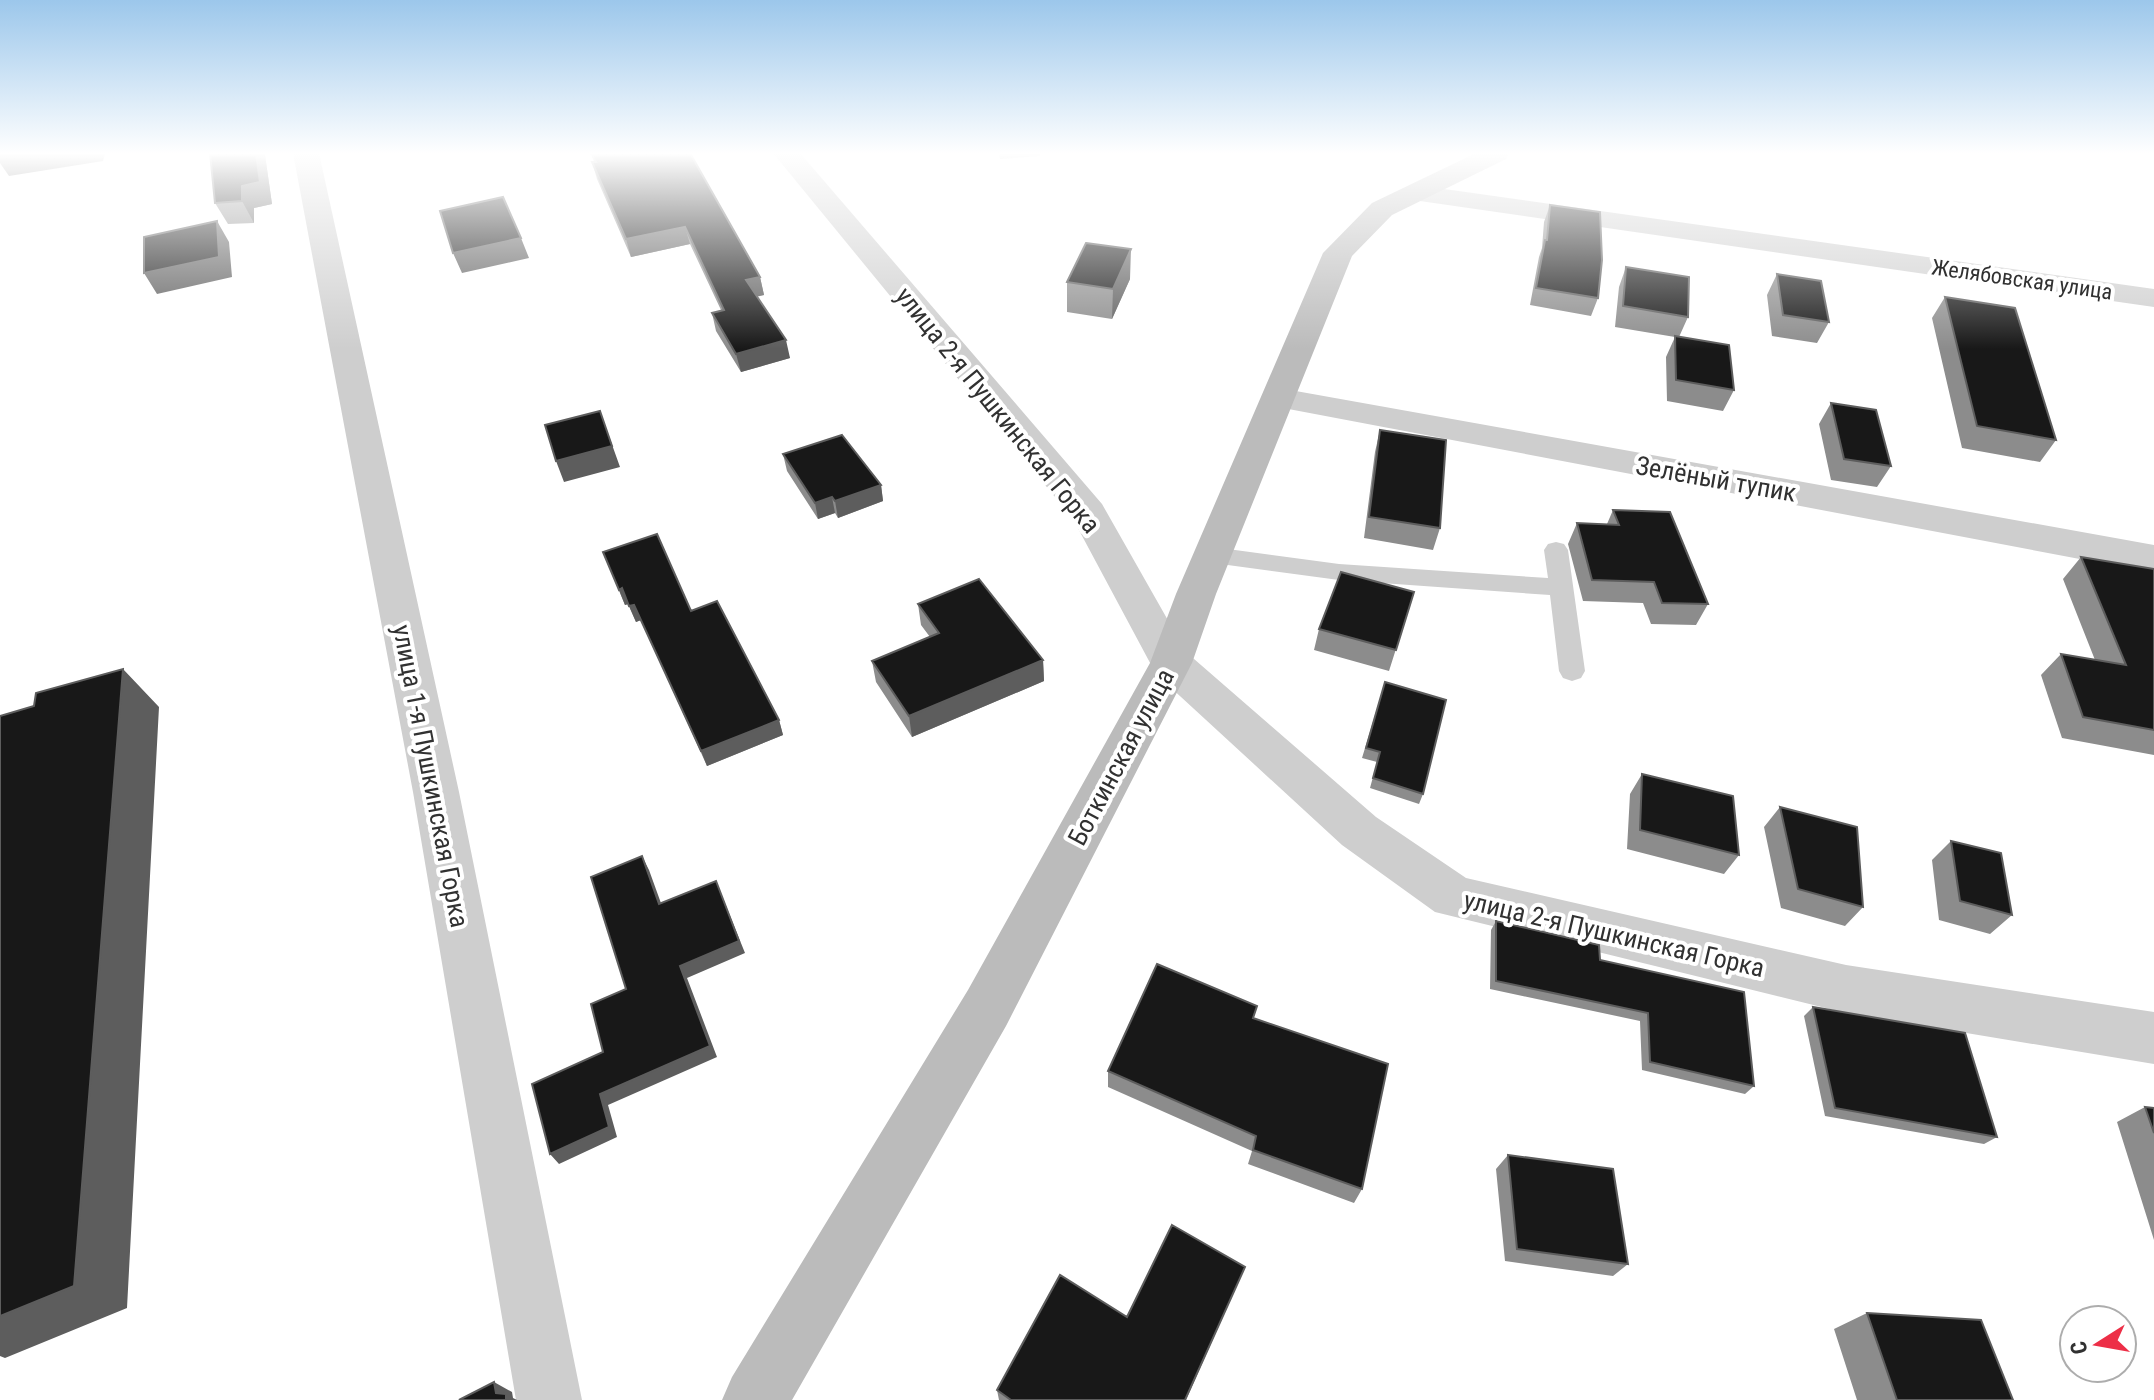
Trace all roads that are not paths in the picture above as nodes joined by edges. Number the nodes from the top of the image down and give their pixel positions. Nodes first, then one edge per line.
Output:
1 (319, 218) edge
2 (841, 218) edge
3 (1371, 218) edge
4 (1594, 218) edge
5 (2154, 298) edge
6 (1279, 398) junction
7 (1556, 550) dead end
8 (1213, 555) junction
9 (2154, 559) edge
10 (1561, 587) junction
11 (1171, 663) junction
12 (1572, 671) dead end
13 (2154, 1038) edge
14 (549, 1400) edge
15 (755, 1400) edge

1 - 14 street, улица 1-я Пушкинская Горка
2 - 11 street, улица 2-я Пушкинская Горка
3 - 6 street, Боткинская улица
4 - 5 street, Желябовская улица
6 - 8 street, Боткинская улица
6 - 9 street, Зелёный тупик
7 - 10 lane
8 - 10 lane
8 - 11 street, Боткинская улица
10 - 12 lane
11 - 13 street, улица 2-я Пушкинская Горка
11 - 15 street, Боткинская улица

